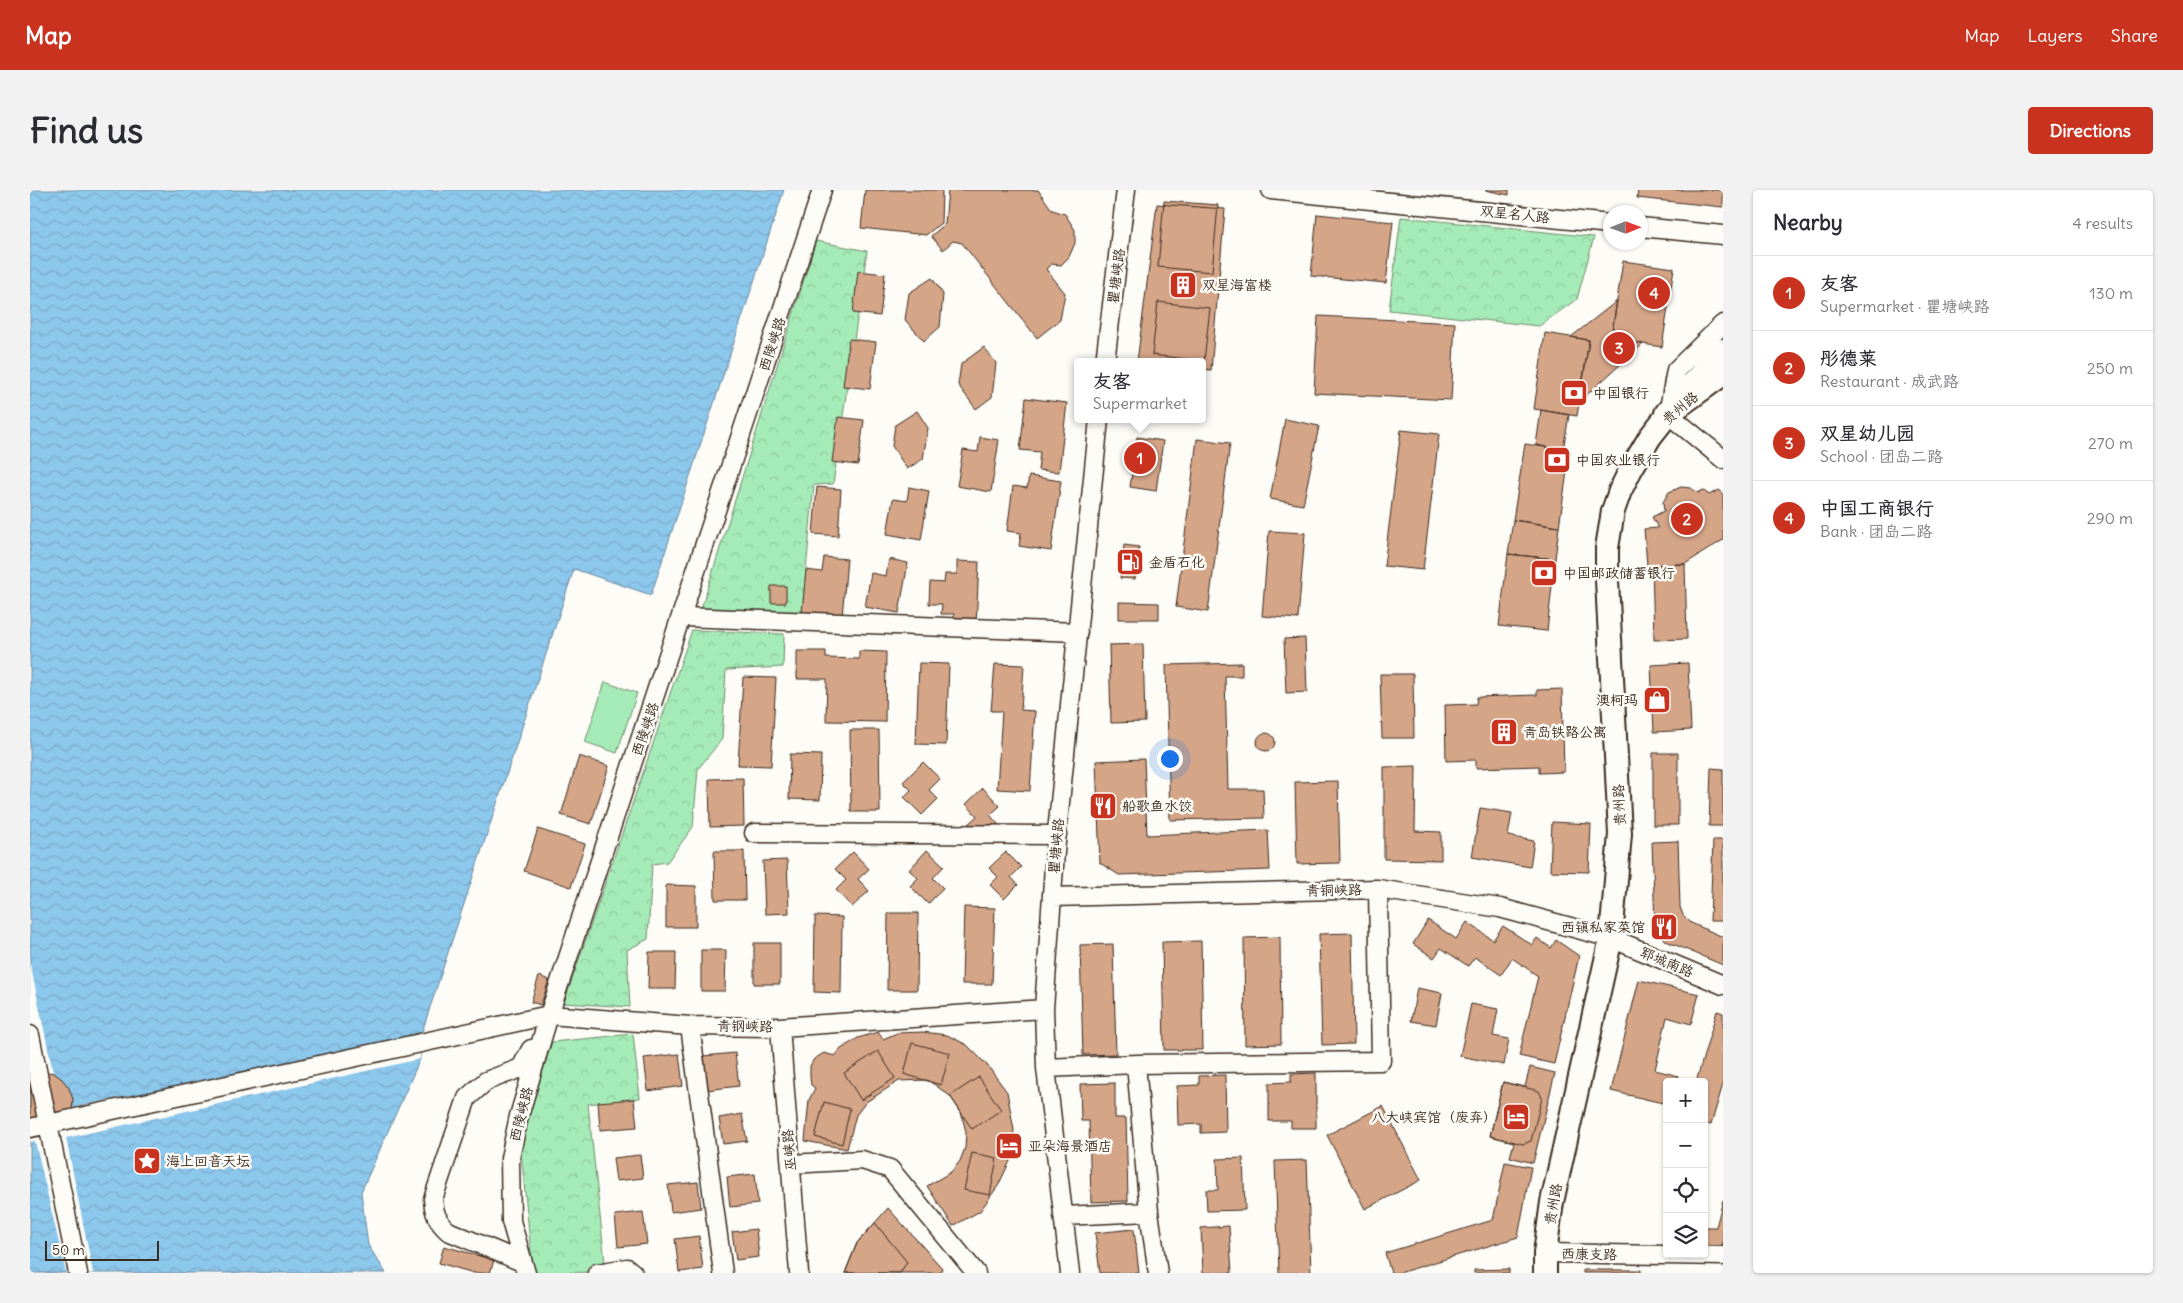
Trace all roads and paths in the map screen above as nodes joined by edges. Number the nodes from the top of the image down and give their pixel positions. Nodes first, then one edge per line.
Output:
1 (822, 190) edge
2 (1126, 190) edge
3 (1271, 190) edge
4 (1603, 223) edge
5 (1648, 227) edge
6 (1723, 235) edge
7 (1723, 324) edge
8 (1723, 352) edge
9 (1106, 358) edge
10 (1723, 374) edge
11 (1668, 414) junction
12 (1099, 423) edge
13 (1723, 458) edge
14 (682, 617) junction
15 (1078, 632) junction
16 (754, 833) dead end
17 (1057, 835) junction
18 (1378, 889) junction
19 (1052, 897) junction
20 (1610, 938) junction
21 (1723, 986) edge
22 (1044, 1009) junction
23 (549, 1015) junction
24 (690, 1026) junction
25 (780, 1027) junction
26 (30, 1035) edge
27 (1136, 1064) junction
28 (1046, 1068) junction
29 (48, 1124) junction
30 (30, 1128) edge
31 (790, 1164) junction
32 (1148, 1212) junction
33 (1063, 1216) junction
34 (1723, 1256) edge
35 (1545, 1263) edge
36 (524, 1268) edge
37 (78, 1273) edge
38 (597, 1273) edge
39 (633, 1273) edge
40 (723, 1273) edge
41 (800, 1273) edge
42 (976, 1273) edge
43 (1070, 1273) edge
44 (1158, 1273) edge

1 - 14 street, 西陵峡路
2 - 9 street, 瞿塘峡路
3 - 4 street, 双星名人路
5 - 6 street
7 - 11 street
8 - 11 highway
10 - 11 main road, 贵州路
11 - 13 street
11 - 20 main road, 贵州路
12 - 15 street, 瞿塘峡路
14 - 15 street
14 - 23 street, 西陵峡路
15 - 17 street, 瞿塘峡路
16 - 17 street
17 - 19 street, 瞿塘峡路
18 - 19 street, 青铜峡路
18 - 20 street, 青铜峡路
18 - 27 street
19 - 22 street, 瞿塘峡路
20 - 21 street, 郓城南路
20 - 35 main road, 贵州路
22 - 25 street, 青钢峡路
22 - 28 street, 瞿塘峡路
23 - 24 street, 青钢峡路
23 - 29 street, 青钢峡路
23 - 36 street, 西陵峡路
23 - 36 street
24 - 25 street, 青钢峡路
24 - 40 street
25 - 31 street, 巫峡路
26 - 29 street
27 - 28 street
27 - 32 street
28 - 33 street, 瞿塘峡路
29 - 30 street, 青钢峡路
29 - 37 street
31 - 41 street, 巫峡路
31 - 42 street
32 - 33 street
32 - 44 street
33 - 43 street, 瞿塘峡路
34 - 35 street, 西康支路
38 - 39 street

